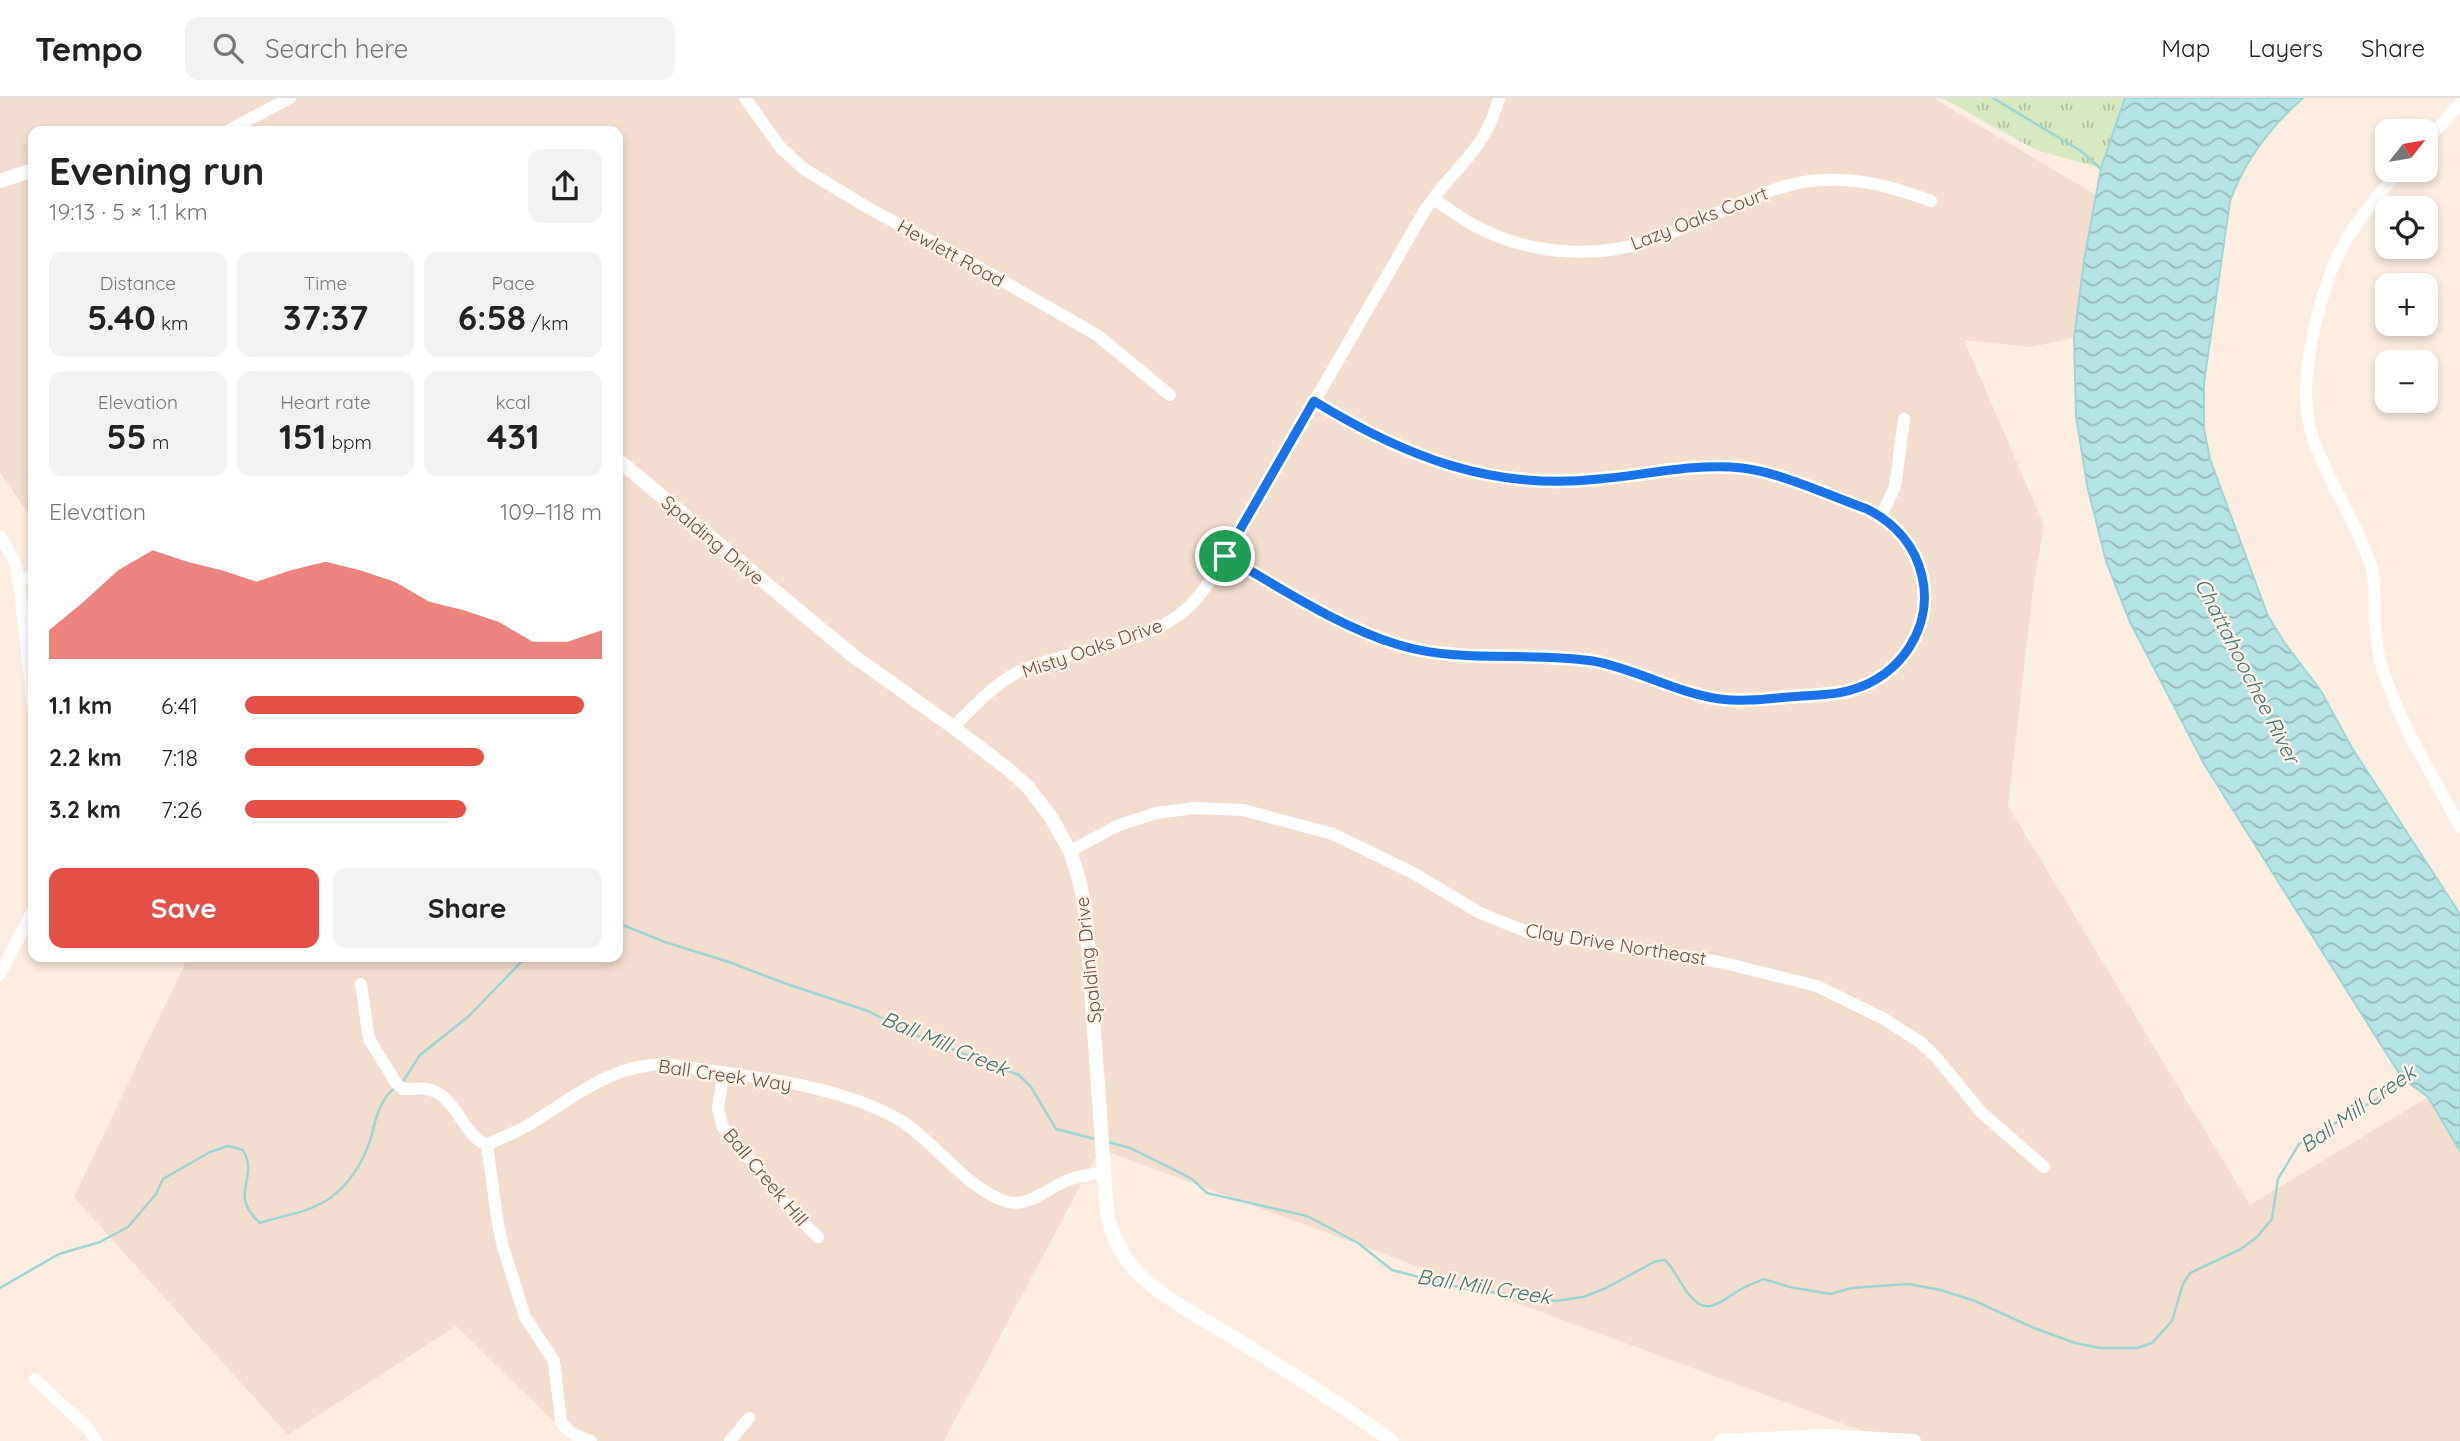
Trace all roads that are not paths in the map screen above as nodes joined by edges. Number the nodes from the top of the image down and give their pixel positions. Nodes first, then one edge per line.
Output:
1 (290, 98) edge
2 (745, 98) edge
3 (1499, 98) edge
4 (2460, 104) edge
5 (237, 126) edge
6 (2438, 128) edge
7 (28, 172) edge
8 (0, 181) edge
9 (2388, 182) edge
10 (1434, 199) junction
11 (1931, 201) dead end
12 (1171, 395) dead end
13 (1314, 401) junction
14 (1904, 419) dead end
15 (623, 464) edge
16 (1881, 516) junction
17 (0, 536) edge
18 (1225, 556) junction
19 (28, 577) edge
20 (19, 580) junction
21 (28, 662) edge
22 (953, 727) junction
23 (2460, 827) edge
24 (1070, 851) junction
25 (28, 920) edge
26 (0, 974) edge
27 (360, 984) dead end
28 (724, 1073) junction
29 (487, 1145) junction
30 (2044, 1167) dead end
31 (1102, 1172) junction
32 (818, 1237) dead end
33 (35, 1378) dead end
34 (749, 1418) dead end
35 (97, 1441) edge
36 (591, 1441) edge
37 (730, 1441) edge
38 (1392, 1441) edge
39 (1721, 1441) edge
40 (1914, 1441) edge

1 - 5 street
2 - 12 street, Hewlett Road
3 - 10 street
4 - 6 street
7 - 8 street
9 - 23 street
10 - 11 street, Lazy Oaks Court
10 - 13 street
13 - 16 street
13 - 18 street, Misty Oaks Drive
14 - 16 street
15 - 22 street, Spalding Drive
16 - 18 street
17 - 20 street
18 - 22 street, Misty Oaks Drive
19 - 20 street
20 - 21 street
22 - 24 street, Spalding Drive
24 - 30 street, Clay Drive Northeast
24 - 31 street, Spalding Drive
25 - 26 street
27 - 29 street
28 - 29 street, Ball Creek Way
28 - 31 street, Ball Creek Way
28 - 32 street, Ball Creek Hill
29 - 36 street
31 - 38 street, Spalding Drive
33 - 35 street
34 - 37 street
39 - 40 street

